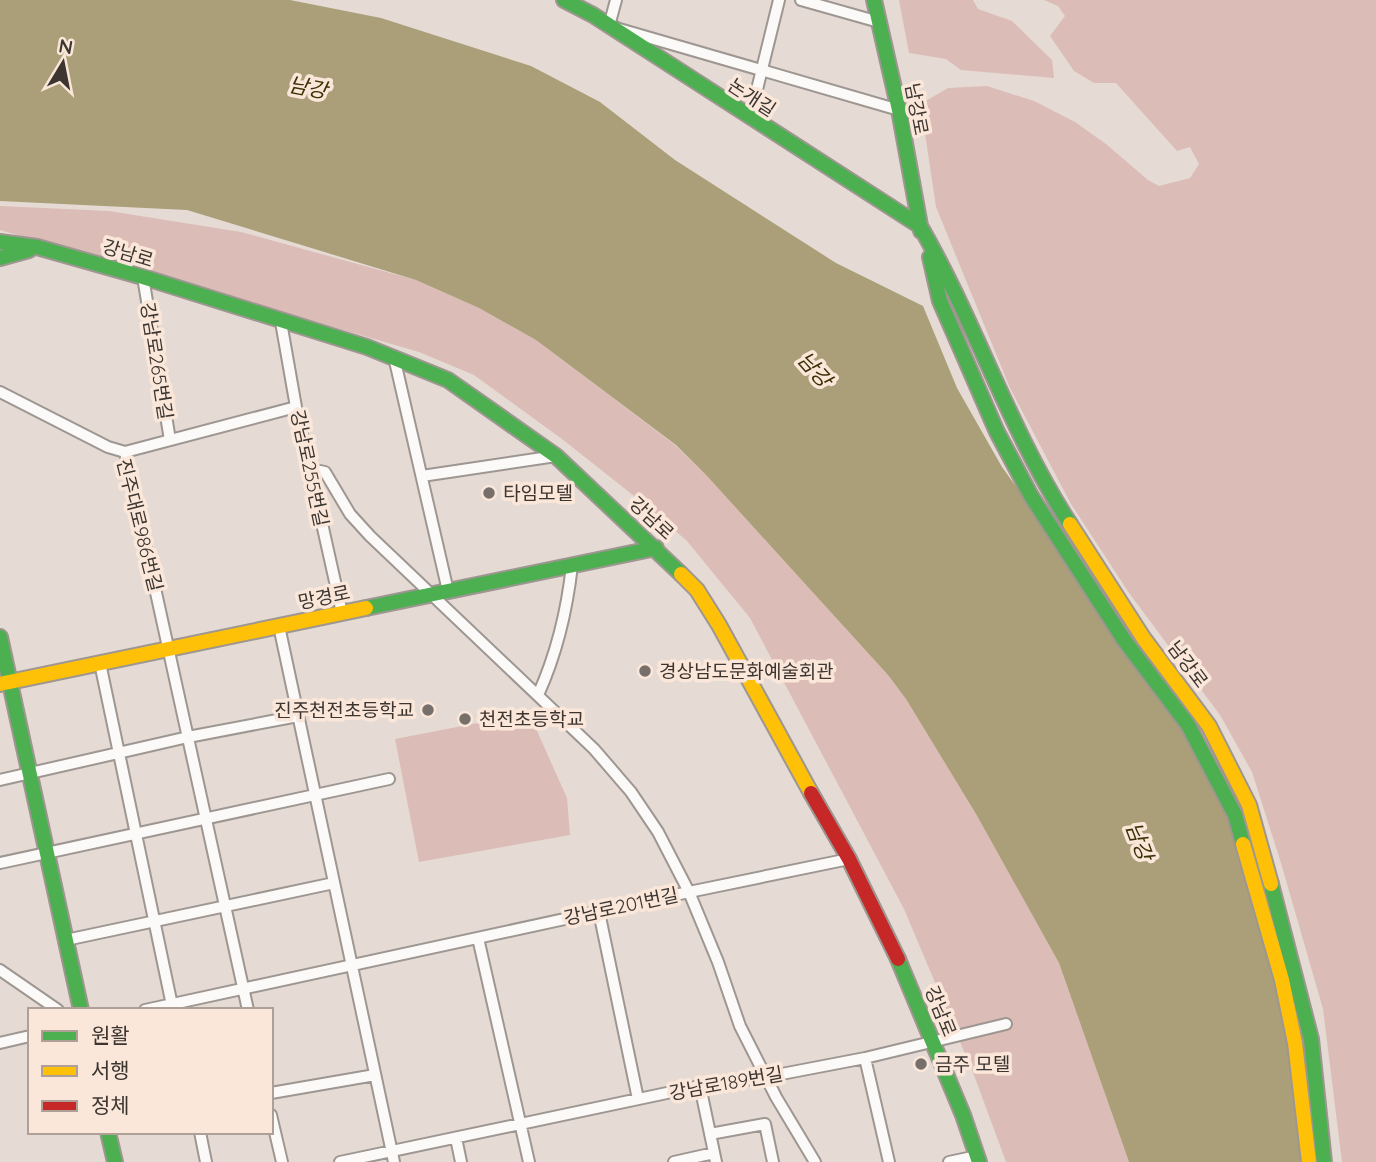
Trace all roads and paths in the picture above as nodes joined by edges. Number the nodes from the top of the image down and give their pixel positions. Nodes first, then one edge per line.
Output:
1 (564, 0) edge
2 (616, 0) edge
3 (779, 0) edge
4 (801, 0) edge
5 (874, 0) edge
6 (879, 22) junction
7 (609, 26) junction
8 (762, 71) junction
9 (899, 110) junction
10 (750, 118) junction
11 (920, 226) junction
12 (0, 236) edge
13 (0, 242) edge
14 (37, 247) junction
15 (0, 258) edge
16 (143, 277) junction
17 (281, 322) junction
18 (394, 357) junction
19 (0, 392) edge
20 (296, 407) junction
21 (170, 440) junction
22 (125, 452) junction
23 (556, 456) junction
24 (310, 469) junction
25 (422, 476) junction
26 (656, 548) junction
27 (572, 565) junction
28 (448, 591) junction
29 (433, 594) junction
30 (342, 613) junction
31 (279, 626) junction
32 (0, 638) edge
33 (170, 649) junction
34 (100, 663) junction
35 (5, 683) edge
36 (538, 695) junction
37 (298, 716) junction
38 (188, 737) junction
39 (118, 753) junction
40 (31, 773) junction
41 (0, 779) edge
42 (389, 779) dead end
43 (315, 795) junction
44 (207, 818) junction
45 (134, 834) junction
46 (47, 853) junction
47 (849, 859) junction
48 (0, 863) edge
49 (334, 883) junction
50 (688, 892) junction
51 (226, 905) junction
52 (599, 912) junction
53 (153, 921) junction
54 (478, 938) junction
55 (66, 940) junction
56 (351, 965) junction
57 (0, 970) edge
58 (244, 988) junction
59 (172, 1007) edge
60 (55, 1008) edge
61 (82, 1008) edge
62 (248, 1008) edge
63 (1006, 1024) dead end
64 (28, 1035) edge
65 (0, 1042) edge
66 (932, 1042) junction
67 (865, 1058) junction
68 (375, 1075) junction
69 (766, 1077) junction
70 (700, 1086) junction
71 (273, 1093) edge
72 (638, 1099) junction
73 (273, 1124) edge
74 (521, 1124) junction
75 (108, 1134) edge
76 (200, 1134) edge
77 (710, 1134) junction
78 (456, 1138) junction
79 (393, 1157) edge
80 (715, 1158) edge
81 (978, 1159) edge
82 (115, 1162) edge
83 (206, 1162) edge
84 (282, 1162) edge
85 (340, 1162) edge
86 (461, 1162) edge
87 (530, 1162) edge
88 (674, 1162) edge
89 (773, 1162) edge
90 (814, 1162) edge
91 (889, 1162) edge
92 (949, 1162) edge
93 (1309, 1162) edge
94 (1324, 1162) edge

1 - 7 street, 논개길
2 - 7 street
3 - 8 street
4 - 6 street
5 - 6 street, 남강로
6 - 9 street, 남강로
7 - 8 street
7 - 10 street, 논개길
8 - 9 street
8 - 10 street
9 - 11 street, 남강로
10 - 11 street, 논개길
11 - 93 street, 남강로
11 - 94 street, 남강로
12 - 14 street
13 - 14 street, 강남로
14 - 15 street
14 - 16 street, 강남로
16 - 17 street, 강남로
16 - 21 street, 강남로265번길
17 - 18 street, 강남로
17 - 20 street, 강남로255번길
18 - 23 street, 강남로
18 - 25 street
19 - 22 street, 진주대로986번길
20 - 21 street, 강남로265번길
20 - 24 street, 강남로255번길
21 - 22 street
22 - 33 street, 진주대로986번길
23 - 25 street
23 - 26 street, 강남로
24 - 29 street
24 - 30 street, 강남로255번길
25 - 28 street
26 - 27 street, 망경로
26 - 47 street, 강남로
27 - 28 street, 망경로
27 - 36 street
28 - 29 street, 망경로
29 - 30 street, 망경로
29 - 36 street
30 - 31 street, 망경로
31 - 33 street, 망경로
31 - 37 street
32 - 35 street
33 - 34 street, 망경로
33 - 38 street, 진주대로986번길
34 - 35 street, 망경로
34 - 39 street
35 - 40 street
36 - 50 street
37 - 38 street
37 - 43 street
38 - 39 street
38 - 44 street, 진주대로986번길
39 - 40 street
39 - 45 street
40 - 41 street
40 - 46 street
42 - 43 street
43 - 44 street
43 - 49 street
44 - 45 street
44 - 51 street, 진주대로986번길
45 - 46 street
45 - 53 street
46 - 48 street
46 - 55 street
47 - 50 street, 강남로201번길
47 - 66 street, 강남로
49 - 51 street
49 - 56 street
50 - 52 street, 강남로201번길
50 - 69 street
51 - 53 street
51 - 58 street, 진주대로986번길
52 - 54 street, 강남로201번길
52 - 72 street
53 - 55 street
53 - 59 street
54 - 56 street, 강남로201번길
54 - 74 street
55 - 61 street
56 - 58 street, 강남로201번길
56 - 68 street
57 - 60 street
58 - 59 street, 강남로201번길
58 - 62 street, 진주대로986번길
63 - 66 street, 강남로189번길
64 - 65 street
66 - 67 street, 강남로189번길
66 - 81 street, 강남로
67 - 69 street, 강남로189번길
67 - 91 street
68 - 71 street
68 - 79 street
69 - 70 street, 강남로189번길
69 - 90 street
70 - 72 street, 강남로189번길
70 - 77 street
72 - 74 street, 강남로189번길
73 - 84 street
74 - 78 street, 강남로189번길
74 - 87 street
75 - 82 street
76 - 83 street
77 - 80 street
77 - 89 street
78 - 79 street, 강남로189번길
78 - 86 street
79 - 85 street, 강남로189번길
80 - 88 street
81 - 92 street, 강남로

